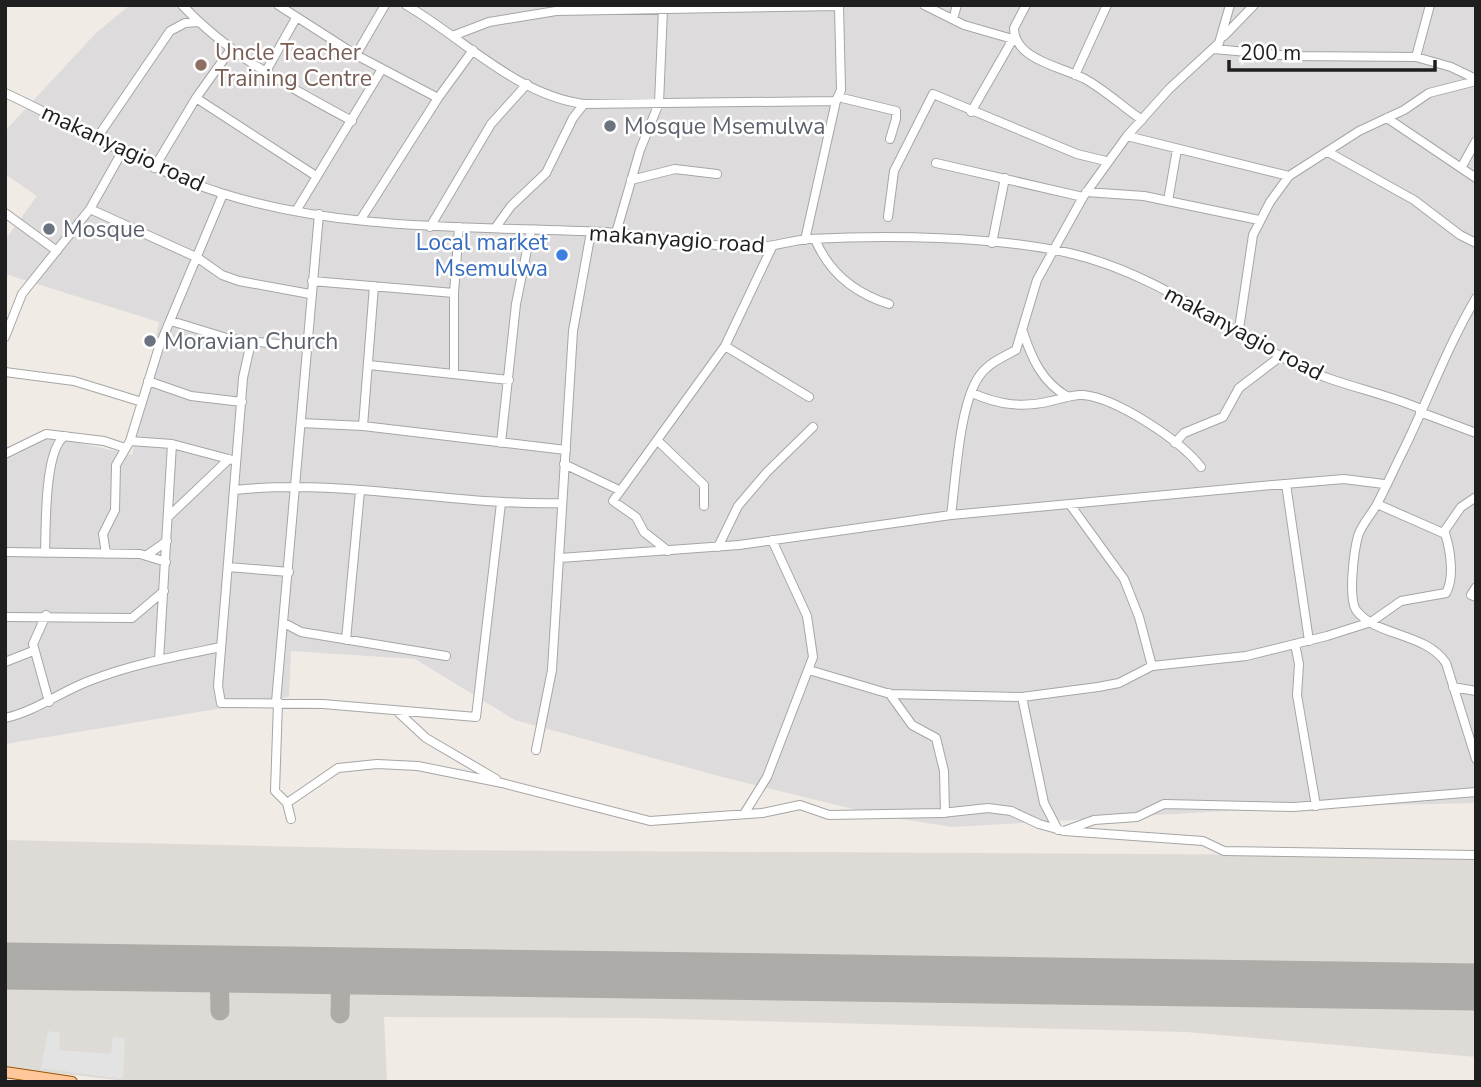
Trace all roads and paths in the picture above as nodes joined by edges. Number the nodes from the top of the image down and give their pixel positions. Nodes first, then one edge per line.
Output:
1 (181, 5) edge
2 (278, 5) edge
3 (385, 5) edge
4 (406, 5) edge
5 (839, 5) edge
6 (924, 5) edge
7 (957, 5) edge
8 (1026, 5) edge
9 (1107, 5) edge
10 (1230, 5) edge
11 (1254, 5) edge
12 (1430, 5) edge
13 (557, 8) edge
14 (663, 9) junction
15 (296, 18) junction
16 (953, 19) junction
17 (198, 22) junction
18 (455, 35) junction
19 (1222, 38) junction
20 (1014, 40) junction
21 (231, 49) junction
22 (1214, 49) junction
23 (473, 50) junction
24 (356, 55) junction
25 (1416, 57) junction
26 (382, 69) junction
27 (265, 73) junction
28 (1075, 75) junction
29 (1476, 80) edge
30 (527, 84) junction
31 (5, 93) edge
32 (196, 97) junction
33 (438, 98) junction
34 (837, 99) junction
35 (659, 103) junction
36 (584, 104) junction
37 (971, 112) junction
38 (1387, 118) junction
39 (1142, 120) junction
40 (352, 121) junction
41 (1127, 136) junction
42 (97, 138) junction
43 (890, 139) dead end
44 (1476, 141) edge
45 (1177, 149) junction
46 (122, 152) junction
47 (1328, 152) junction
48 (1106, 161) junction
49 (936, 163) dead end
50 (154, 168) junction
51 (1461, 168) junction
52 (717, 174) dead end
53 (316, 176) junction
54 (1289, 176) junction
55 (1005, 178) junction
56 (1476, 178) edge
57 (631, 180) junction
58 (223, 194) junction
59 (1085, 194) junction
60 (1168, 201) junction
61 (90, 209) junction
62 (296, 211) junction
63 (5, 213) edge
64 (319, 214) junction
65 (888, 217) dead end
66 (361, 219) junction
67 (1259, 220) junction
68 (430, 227) junction
69 (459, 227) junction
70 (496, 227) junction
71 (531, 230) junction
72 (591, 232) junction
73 (616, 233) junction
74 (810, 239) junction
75 (992, 243) junction
76 (1476, 243) edge
77 (772, 247) junction
78 (1052, 250) junction
79 (57, 251) junction
80 (198, 258) junction
81 (312, 281) junction
82 (374, 286) junction
83 (454, 293) junction
84 (310, 294) junction
85 (1476, 298) edge
86 (889, 304) dead end
87 (171, 321) junction
88 (1238, 329) junction
89 (1023, 332) junction
90 (5, 337) edge
91 (251, 342) junction
92 (725, 346) junction
93 (306, 347) junction
94 (1280, 356) junction
95 (369, 365) junction
96 (5, 372) edge
97 (454, 374) junction
98 (509, 380) junction
99 (148, 381) junction
100 (972, 393) junction
101 (809, 397) dead end
102 (1068, 397) junction
103 (142, 402) junction
104 (242, 402) junction
105 (1420, 411) junction
106 (301, 423) junction
107 (363, 426) junction
108 (813, 427) dead end
109 (134, 431) junction
110 (1476, 433) edge
111 (65, 436) junction
112 (658, 440) junction
113 (145, 443) junction
114 (501, 443) junction
115 (1175, 443) junction
116 (172, 444) junction
117 (128, 445) junction
118 (566, 450) junction
119 (5, 454) edge
120 (232, 460) junction
121 (564, 464) junction
122 (1201, 467) dead end
123 (235, 474) junction
124 (1286, 484) junction
125 (1384, 484) junction
126 (294, 487) junction
127 (253, 488) junction
128 (235, 490) junction
129 (620, 490) junction
130 (360, 491) junction
131 (1476, 497) edge
132 (501, 503) junction
133 (561, 503) junction
134 (1377, 504) junction
135 (704, 506) dead end
136 (1072, 506) junction
137 (951, 515) junction
138 (168, 517) junction
139 (1445, 533) junction
140 (772, 540) junction
141 (167, 541) junction
142 (718, 547) junction
143 (668, 551) junction
144 (5, 552) edge
145 (45, 553) junction
146 (106, 554) junction
147 (148, 555) junction
148 (560, 558) junction
149 (166, 562) junction
150 (228, 567) junction
151 (289, 572) junction
152 (1476, 587) edge
153 (164, 591) junction
154 (1476, 597) edge
155 (46, 615) junction
156 (5, 617) edge
157 (1371, 622) junction
158 (284, 623) junction
159 (346, 640) junction
160 (1309, 640) junction
161 (1295, 644) junction
162 (221, 647) junction
163 (33, 651) junction
164 (446, 656) dead end
165 (159, 660) junction
166 (5, 662) edge
167 (1152, 667) junction
168 (809, 670) junction
169 (1453, 687) junction
170 (1476, 691) edge
171 (888, 693) junction
172 (1022, 697) junction
173 (49, 702) junction
174 (277, 702) junction
175 (5, 706) edge
176 (398, 712) junction
177 (8, 717) edge
178 (536, 751) dead end
179 (1476, 759) edge
180 (502, 783) junction
181 (1476, 792) edge
182 (287, 803) junction
183 (1315, 806) junction
184 (945, 813) junction
185 (744, 814) junction
186 (291, 819) dead end
187 (1061, 830) junction
188 (1476, 855) edge
189 (5, 1072) edge
190 (72, 1082) edge

1 - 17 street
2 - 15 street
3 - 24 street
4 - 18 street
5 - 14 street
5 - 34 street
6 - 16 street
7 - 16 street
8 - 20 street
9 - 28 street
10 - 19 street
11 - 19 street
12 - 25 street
13 - 14 street
13 - 18 street
14 - 35 street
15 - 24 street
15 - 27 street
16 - 20 street
17 - 21 street
17 - 42 street
18 - 23 street
19 - 22 street
20 - 28 street
20 - 37 street
21 - 27 street
21 - 32 street
22 - 25 street
22 - 39 street
23 - 30 street
23 - 33 street
24 - 26 street
25 - 29 street
26 - 33 street
26 - 40 street
27 - 40 street
28 - 39 street
29 - 38 street
30 - 36 street
30 - 68 street
31 - 42 street, makanyagio road
32 - 50 street
32 - 53 street
33 - 66 street
34 - 35 street
34 - 43 street
34 - 74 street
35 - 36 street
35 - 57 street
36 - 70 street
37 - 48 street
37 - 65 street
38 - 47 street
38 - 51 street
39 - 41 street
40 - 53 street
41 - 45 street
41 - 48 street
42 - 46 street, makanyagio road
44 - 51 street
45 - 54 street
45 - 60 street
46 - 50 street, makanyagio road
46 - 61 street
47 - 54 street
47 - 76 street
48 - 59 street
49 - 55 street
50 - 58 street, makanyagio road
51 - 56 street
52 - 57 street
53 - 62 street
54 - 67 street
55 - 59 street
55 - 75 street
57 - 73 street
58 - 62 street, makanyagio road
58 - 80 street
59 - 60 street
59 - 78 street
60 - 67 street
61 - 79 street
61 - 80 street
62 - 64 street, makanyagio road
63 - 79 street
64 - 66 street, makanyagio road
64 - 81 street
66 - 68 street, makanyagio road
67 - 88 street
68 - 69 street, makanyagio road
69 - 70 street, makanyagio road
69 - 83 street
70 - 71 street, makanyagio road
71 - 72 street, makanyagio road
71 - 98 street
72 - 73 street, makanyagio road
72 - 118 street
73 - 77 street, makanyagio road
74 - 75 street, makanyagio road
74 - 77 street, makanyagio road
74 - 86 street
75 - 78 street, makanyagio road
77 - 92 street
78 - 88 street, makanyagio road
78 - 89 street
79 - 90 street
80 - 84 street
80 - 87 street
81 - 82 street
81 - 84 street
82 - 83 street
82 - 95 street
83 - 97 street
84 - 93 street
85 - 105 street
87 - 91 street
87 - 99 street
88 - 94 street, makanyagio road
89 - 100 street
89 - 102 street
91 - 93 street
91 - 104 street
92 - 101 street
92 - 112 street
93 - 106 street
94 - 105 street, makanyagio road
94 - 115 street
95 - 97 street
95 - 107 street
96 - 103 street
97 - 98 street
98 - 114 street
99 - 103 street
99 - 104 street
100 - 102 street
100 - 137 street
102 - 115 street
103 - 109 street
104 - 120 street
105 - 110 street, makanyagio road
105 - 125 street
106 - 107 street
106 - 126 street
107 - 114 street
108 - 142 street
109 - 113 street
109 - 117 street
111 - 117 street
111 - 119 street
111 - 145 street
112 - 129 street
112 - 135 street
113 - 116 street
113 - 117 street
114 - 118 street
115 - 122 street
116 - 120 street
116 - 138 street
117 - 146 street
118 - 121 street
120 - 123 street
120 - 138 street
121 - 129 street
121 - 133 street
123 - 127 street
123 - 128 street
124 - 125 street
124 - 136 street
124 - 160 street
125 - 134 street
126 - 127 street
126 - 130 street
126 - 151 street
127 - 128 street
128 - 150 street
129 - 143 street
130 - 132 street
130 - 159 street
131 - 139 street
132 - 133 street
132 - 176 street
133 - 148 street
134 - 139 street
134 - 157 street
136 - 137 street
136 - 167 street
137 - 140 street
138 - 141 street
139 - 157 street
140 - 142 street
140 - 168 street
141 - 147 street
141 - 149 street
142 - 143 street
143 - 148 street
144 - 145 street
145 - 146 street
146 - 147 street
147 - 149 street
148 - 178 street
149 - 153 street
150 - 151 street
150 - 162 street
151 - 158 street
152 - 154 street
153 - 155 street
153 - 165 street
155 - 156 street
155 - 163 street
157 - 160 street
157 - 169 street
158 - 159 street
158 - 174 street
159 - 164 street
160 - 161 street
161 - 167 street
161 - 183 street
162 - 165 street
162 - 174 street
163 - 166 street
163 - 173 street
165 - 173 street
167 - 172 street
168 - 171 street
168 - 185 street
169 - 170 street
169 - 179 street
171 - 172 street
171 - 184 street
172 - 187 street
173 - 177 street
174 - 176 street
174 - 182 street
175 - 177 street
176 - 180 street
180 - 182 street
180 - 185 street
181 - 183 street
182 - 186 street
183 - 187 street
184 - 185 street
184 - 187 street
187 - 188 street
189 - 190 main road

